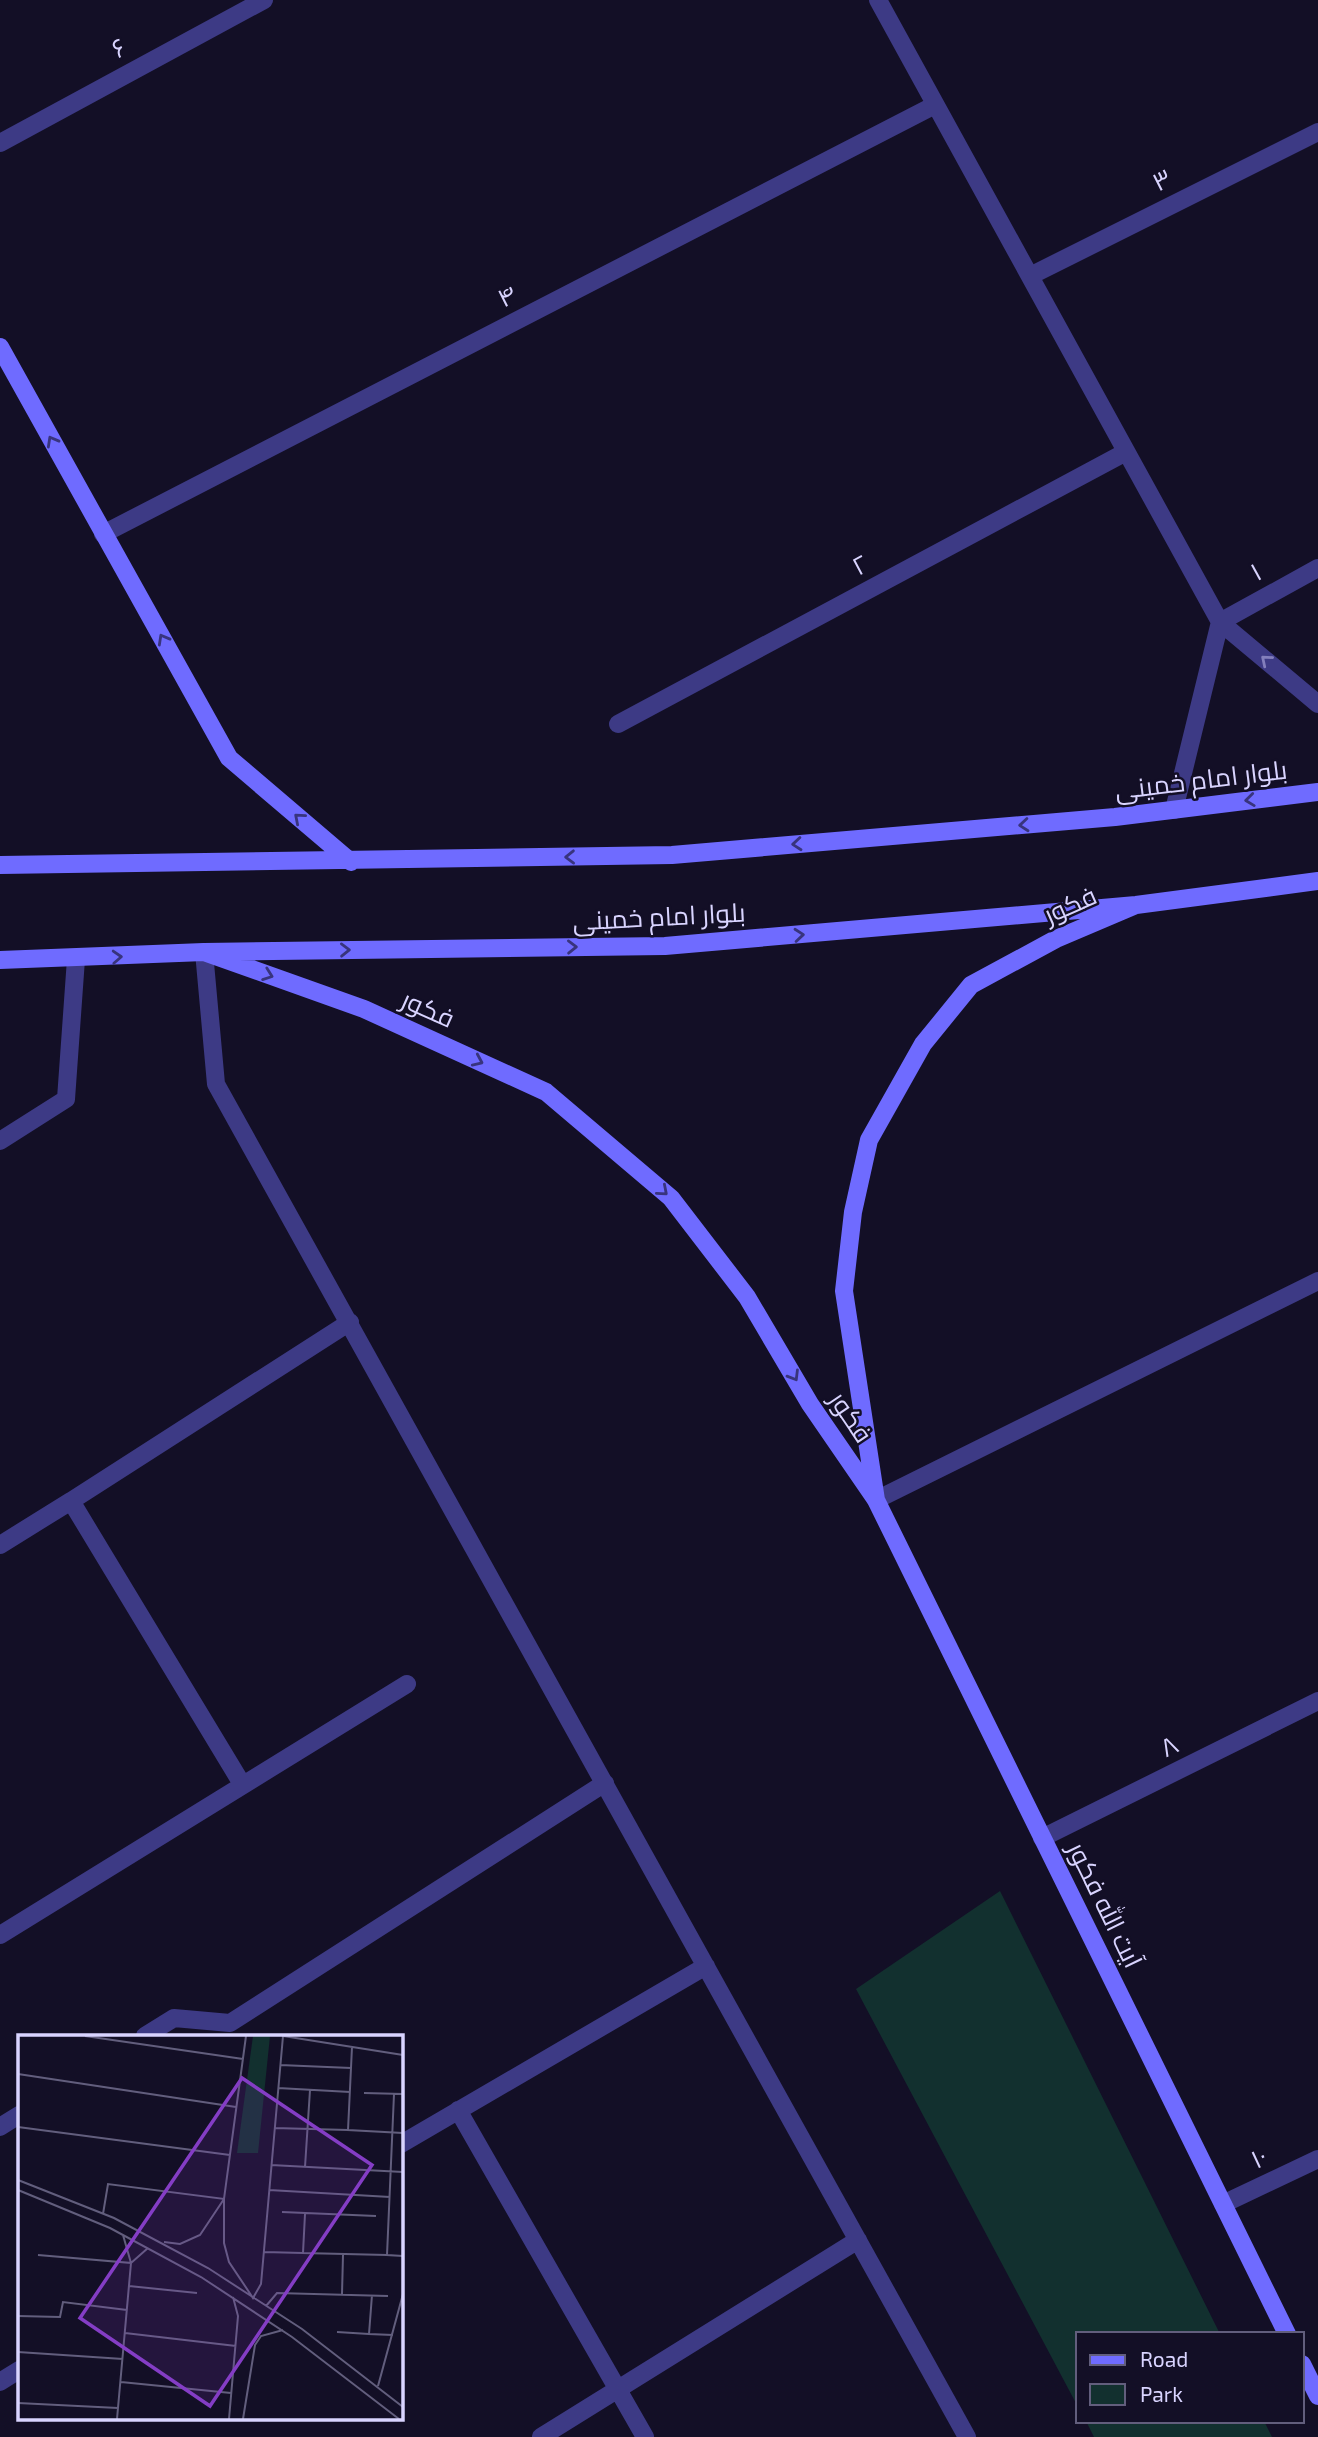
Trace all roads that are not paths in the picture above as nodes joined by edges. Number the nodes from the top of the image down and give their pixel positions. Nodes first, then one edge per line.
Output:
1 (264, 0) edge
2 (878, 0) edge
3 (935, 105) junction
4 (1318, 131) edge
5 (0, 143) edge
6 (1030, 276) junction
7 (0, 347) edge
8 (6, 372) edge
9 (1126, 452) junction
10 (103, 534) junction
11 (1318, 568) edge
12 (1220, 622) junction
13 (1318, 704) edge
14 (618, 724) dead end
15 (1318, 792) edge
16 (1174, 810) junction
17 (351, 862) junction
18 (0, 865) edge
19 (1318, 881) edge
20 (1136, 905) junction
21 (204, 952) junction
22 (76, 959) junction
23 (0, 960) edge
24 (0, 1141) edge
25 (1318, 1282) edge
26 (350, 1322) junction
27 (876, 1500) junction
28 (71, 1501) junction
29 (0, 1545) edge
30 (407, 1684) dead end
31 (1318, 1701) edge
32 (605, 1783) junction
33 (242, 1784) junction
34 (1042, 1838) junction
35 (0, 1934) edge
36 (706, 1966) junction
37 (147, 2035) edge
38 (458, 2110) junction
39 (18, 2116) edge
40 (0, 2127) edge
41 (402, 2143) edge
42 (1318, 2159) edge
43 (1223, 2204) junction
44 (858, 2240) junction
45 (1286, 2332) edge
46 (1304, 2368) edge
47 (18, 2371) edge
48 (0, 2382) edge
49 (615, 2389) junction
50 (1318, 2396) edge
51 (541, 2437) edge
52 (645, 2437) edge
53 (967, 2437) edge

1 - 5 street, ۶
2 - 3 street
3 - 6 street
3 - 10 street, ۴
4 - 6 street, ۳
6 - 9 street
7 - 8 street
10 -> 8 street
9 - 12 street
9 - 14 street, ۲
17 -> 10 street
11 - 12 street, ۱
13 -> 12 street
12 - 16 street
15 -> 16 street, بلوار امام خمینی
16 -> 17 street, بلوار امام خمینی
17 - 18 street, بلوار امام خمینی
19 - 20 street, بلوار امام خمینی
21 -> 20 street, بلوار امام خمینی
20 - 27 street, فکور
22 -> 21 street, بلوار امام خمینی
21 - 26 street
21 -> 27 street, فکور
22 - 23 street, بلوار امام خمینی
22 - 24 street
25 - 27 street
26 - 28 street
26 - 32 street
27 - 34 street, آیت الله فکور
28 - 29 street
28 - 33 street
30 - 33 street
31 - 34 street, ۸
32 - 36 street
32 - 37 street
33 - 35 street
34 - 43 street, آیت الله فکور
36 - 38 street
36 - 44 street
38 - 41 street
38 - 49 street
39 - 40 street
42 - 43 street, ۱۰
43 - 45 street, آیت الله فکور
44 - 49 street
44 - 53 street
46 - 50 street
47 - 48 street
49 - 51 street
49 - 52 street

